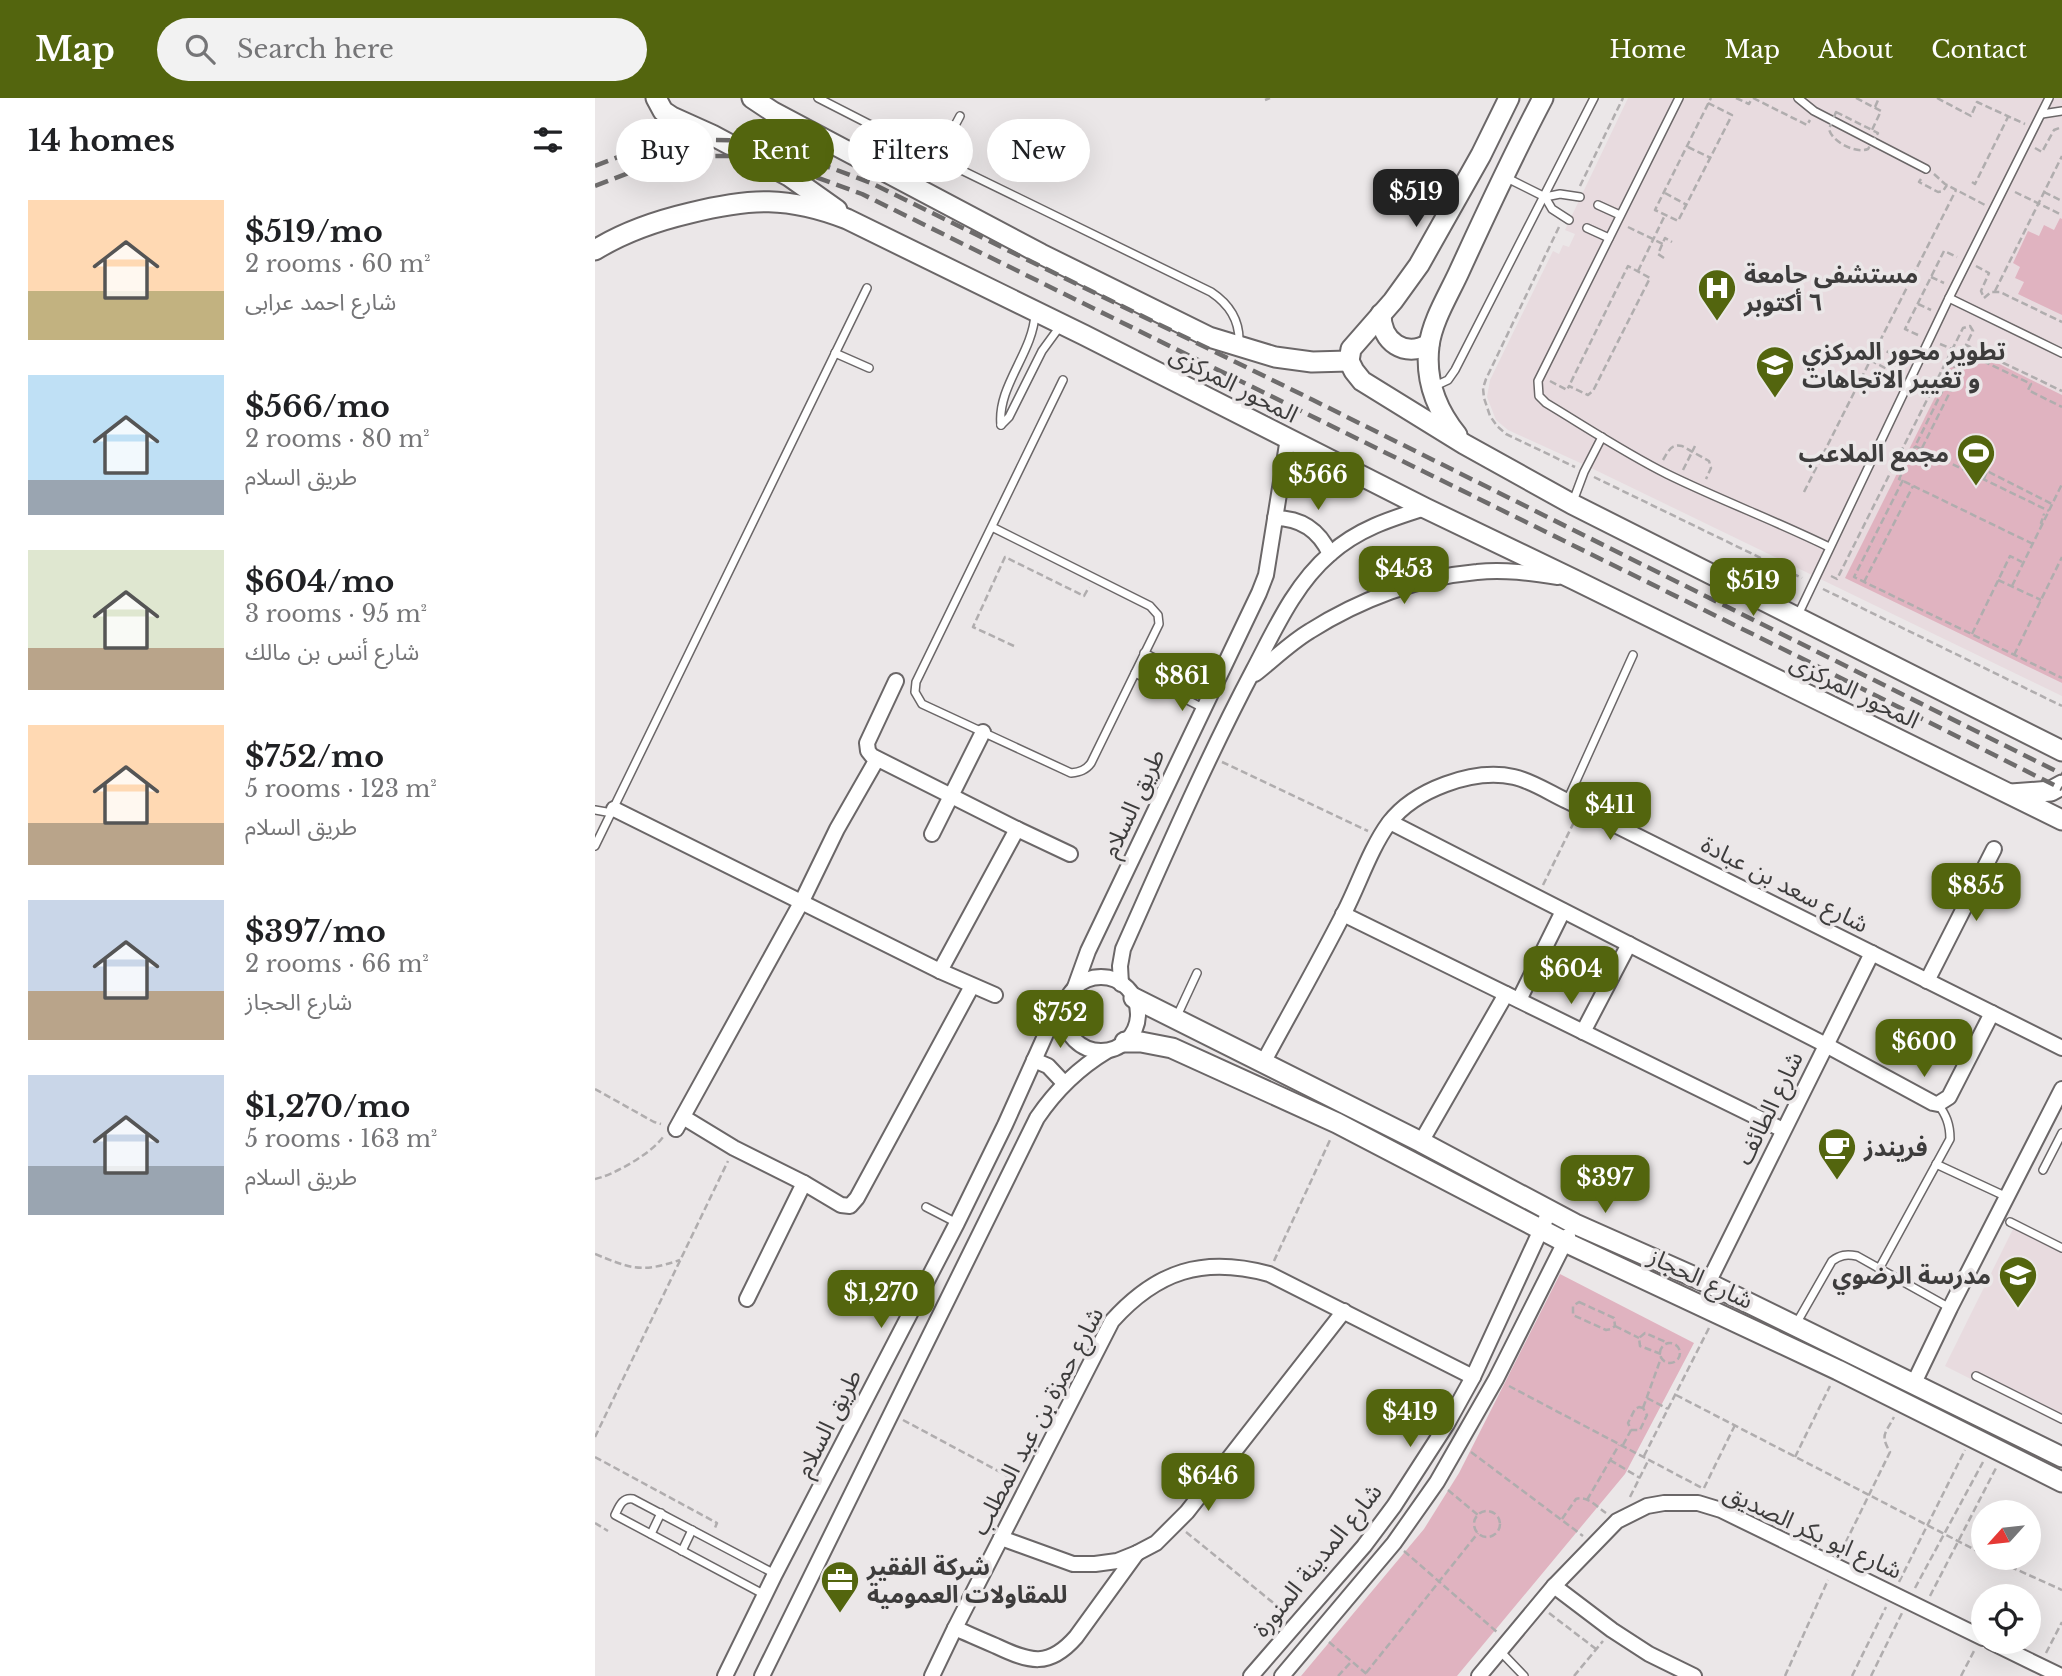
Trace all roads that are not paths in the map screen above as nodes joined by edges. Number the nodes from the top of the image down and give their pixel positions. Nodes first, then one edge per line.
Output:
1 (656, 98) edge
2 (752, 98) edge
3 (818, 98) edge
4 (1509, 98) edge
5 (1543, 98) edge
6 (1594, 98) edge
7 (1679, 98) edge
8 (1798, 98) edge
9 (2049, 98) edge
10 (2062, 111) edge
11 (2042, 114) junction
12 (960, 116) dead end
13 (858, 119) edge
14 (958, 119) edge
15 (848, 151) edge
16 (1926, 169) road end
17 (973, 176) edge
18 (1503, 176) junction
19 (907, 182) edge
20 (1545, 197) junction
21 (1578, 197) road end
22 (1598, 205) dead end
23 (1619, 218) junction
24 (847, 219) junction
25 (1569, 220) dead end
26 (1587, 228) dead end
27 (1609, 238) junction
28 (595, 250) edge
29 (867, 288) dead end
30 (1949, 298) junction
31 (1035, 312) junction
32 (1381, 314) junction
33 (1061, 324) junction
34 (1429, 344) junction
35 (1239, 347) junction
36 (835, 353) junction
37 (2062, 353) edge
38 (1349, 362) junction
39 (869, 368) dead end
40 (1063, 380) dead end
41 (1431, 387) junction
42 (1602, 437) junction
43 (1288, 438) junction
44 (1464, 444) junction
45 (1572, 504) junction
46 (1425, 508) junction
47 (1275, 518) junction
48 (992, 527) junction
49 (1829, 547) junction
50 (1330, 554) junction
51 (1575, 580) junction
52 (1797, 617) junction
53 (1145, 653) junction
54 (1633, 655) dead end
55 (1135, 673) junction
56 (1249, 680) junction
57 (896, 681) dead end
58 (1214, 687) junction
59 (1203, 708) junction
60 (983, 732) junction
61 (2036, 739) junction
62 (2062, 751) edge
63 (877, 759) junction
64 (2062, 765) edge
65 (2062, 785) edge
66 (2010, 794) junction
67 (950, 796) junction
68 (1567, 801) junction
69 (595, 810) edge
70 (613, 811) junction
71 (2062, 820) edge
72 (1390, 822) junction
73 (1017, 829) junction
74 (932, 834) dead end
75 (595, 846) edge
76 (1994, 849) dead end
77 (1070, 854) dead end
78 (802, 901) junction
79 (1563, 911) junction
80 (1343, 914) junction
81 (1629, 944) junction
82 (1872, 953) junction
83 (940, 971) junction
84 (1197, 973) dead end
85 (1927, 981) junction
86 (972, 986) junction
87 (1075, 987) junction
88 (1128, 991) junction
89 (995, 995) dead end
90 (1513, 997) junction
91 (1065, 1004) junction
92 (1992, 1013) junction
93 (1175, 1020) junction
94 (1583, 1032) junction
95 (1125, 1042) junction
96 (1826, 1045) junction
97 (2062, 1048) edge
98 (1107, 1051) junction
99 (1034, 1060) junction
100 (1263, 1063) junction
101 (1064, 1083) junction
102 (2062, 1088) edge
103 (1938, 1104) junction
104 (1783, 1130) junction
105 (2062, 1133) edge
106 (1421, 1142) junction
107 (1936, 1164) junction
108 (2043, 1170) dead end
109 (804, 1183) junction
110 (2007, 1197) junction
111 (926, 1206) dead end
112 (1550, 1210) junction
113 (2010, 1222) dead end
114 (957, 1223) junction
115 (1575, 1223) junction
116 (1540, 1229) junction
117 (1565, 1242) junction
118 (2062, 1248) edge
119 (1879, 1269) junction
120 (1708, 1283) junction
121 (747, 1299) dead end
122 (1949, 1308) junction
123 (1344, 1311) junction
124 (1795, 1326) junction
125 (1976, 1376) dead end
126 (1473, 1377) junction
127 (1913, 1385) junction
128 (2062, 1419) edge
129 (2062, 1457) edge
130 (2062, 1482) edge
131 (661, 1513) junction
132 (692, 1530) junction
133 (651, 1534) junction
134 (1001, 1538) junction
135 (682, 1551) junction
136 (1137, 1553) junction
137 (775, 1574) junction
138 (1554, 1586) junction
139 (765, 1595) junction
140 (955, 1628) junction
141 (1971, 1632) edge
142 (1503, 1645) junction
143 (2017, 1654) edge
144 (2058, 1675) edge
145 (725, 1676) edge
146 (762, 1676) edge
147 (932, 1676) edge
148 (1251, 1676) edge
149 (1282, 1676) edge
150 (1479, 1676) edge
151 (1524, 1676) edge
152 (1694, 1676) edge

1 - 24 main road
2 - 15 main road, المحور المركزى
3 - 13 lane
4 - 32 main road
5 - 18 main road
6 - 20 lane
7 - 23 lane
8 - 16 lane
9 - 11 lane
10 - 11 lane
11 - 30 lane
12 - 14 lane
17 - 35 lane
18 - 20 lane
18 - 34 main road
19 - 35 main road, المحور المركزى
20 - 21 lane
20 - 25 lane
20 - 41 lane
22 - 23 lane
23 - 27 lane
24 - 28 main road, المحور المركزى
24 - 31 main road, المحور المركزى
26 - 27 lane
27 - 42 lane
29 - 36 lane
30 - 37 lane
30 - 49 lane
31 - 33 main road, المحور المركزى
31 - 33 lane
32 - 34 main road
32 - 38 main road
33 - 43 main road, المحور المركزى
34 - 41 main road
35 - 38 main road, المحور المركزى
36 - 39 lane
36 - 70 lane
38 - 44 main road, المحور المركزى
40 - 48 lane
41 - 44 main road
42 - 45 lane
42 - 49 lane
43 - 46 main road, المحور المركزى
43 - 47 street, طريق السلام
44 - 45 main road, المحور المركزى
45 - 52 main road, المحور المركزى
46 - 50 street, طريق السلام
46 - 51 main road, المحور المركزى
47 - 50 street
47 - 58 street, طريق السلام
48 - 53 lane
48 - 60 lane
49 - 52 lane
50 - 56 street, طريق السلام
51 - 56 street
51 - 66 main road, المحور المركزى
52 - 61 main road, المحور المركزى
53 - 55 lane
53 - 58 lane
54 - 68 lane
55 - 59 lane
55 - 60 lane
56 - 88 street, طريق السلام
57 - 63 street
58 - 59 street, طريق السلام
59 - 87 street, طريق السلام
60 - 67 street
61 - 62 main road, المحور المركزى
61 - 64 main road
63 - 67 street
63 - 78 street
65 - 66 main road
66 - 71 main road, المحور المركزى
67 - 73 street
67 - 74 street
68 - 72 street, شارع سعد بن عبادة
68 - 82 street, شارع سعد بن عبادة
69 - 70 lane
70 - 75 lane
70 - 78 street
72 - 79 street
72 - 80 street, شارع سعد بن عبادة
73 - 77 street
73 - 83 street
76 - 85 street
78 - 83 street
78 - 109 street
79 - 81 street
79 - 90 street
80 - 90 street
80 - 100 street, شارع سعد بن عبادة
81 - 94 street
81 - 96 street
82 - 85 street, شارع سعد بن عبادة
82 - 96 street, شارع الطائف
83 - 86 street
84 - 93 lane
85 - 92 street, شارع سعد بن عبادة
86 - 89 street
86 - 109 street
87 - 88 street
87 - 91 street
88 - 93 main road, شارع الحجاز
88 - 95 street
90 - 94 street
90 - 106 street
91 - 98 street
91 - 99 street, طريق السلام
92 - 97 street, شارع سعد بن عبادة
92 - 103 street
93 - 100 main road, شارع الحجاز
94 - 104 street
95 - 98 street
95 - 116 main road, شارع الحجاز
96 - 103 street
96 - 104 street, شارع الطائف
98 - 101 street
99 - 101 street
99 - 114 street, طريق السلام
100 - 106 main road, شارع الحجاز
101 - 146 street
102 - 110 street
103 - 107 lane
104 - 120 street, شارع الطائف
105 - 108 lane
106 - 112 main road, شارع الحجاز
107 - 110 lane
107 - 119 lane
109 - 121 street
110 - 122 street
111 - 114 lane
112 - 115 main road, شارع الحجاز
112 - 116 street, شارع المدينة المنورة
113 - 118 lane
114 - 137 street, طريق السلام
115 - 117 street, شارع المدينة المنورة
115 - 120 main road, شارع الحجاز
116 - 117 main road, شارع الحجاز
116 - 126 street, شارع المدينة المنورة
117 - 130 main road, شارع الحجاز
117 - 149 street, شارع المدينة المنورة
119 - 122 lane
119 - 124 lane
120 - 124 main road, شارع الحجاز
122 - 127 street
123 - 126 street, شارع حمزة بن عبد المطلب
123 - 134 street, شارع حمزة بن عبد المطلب
123 - 136 street
124 - 127 main road, شارع الحجاز
125 - 128 lane
126 - 148 street, شارع المدينة المنورة
127 - 129 main road, شارع الحجاز
131 - 132 lane
131 - 133 lane
131 - 133 lane
132 - 135 lane
132 - 137 lane
133 - 135 lane
134 - 136 street
134 - 140 street, شارع حمزة بن عبد المطلب
135 - 139 lane
136 - 140 street
137 - 139 street, طريق السلام
138 - 141 street, شارع ابو بكر الصديق
138 - 142 street, شارع ابو بكر الصديق
138 - 152 street
139 - 145 street, طريق السلام
140 - 147 street, شارع حمزة بن عبد المطلب
142 - 150 street, شارع ابو بكر الصديق
142 - 151 lane
143 - 144 street, شارع ابو بكر الصديق

